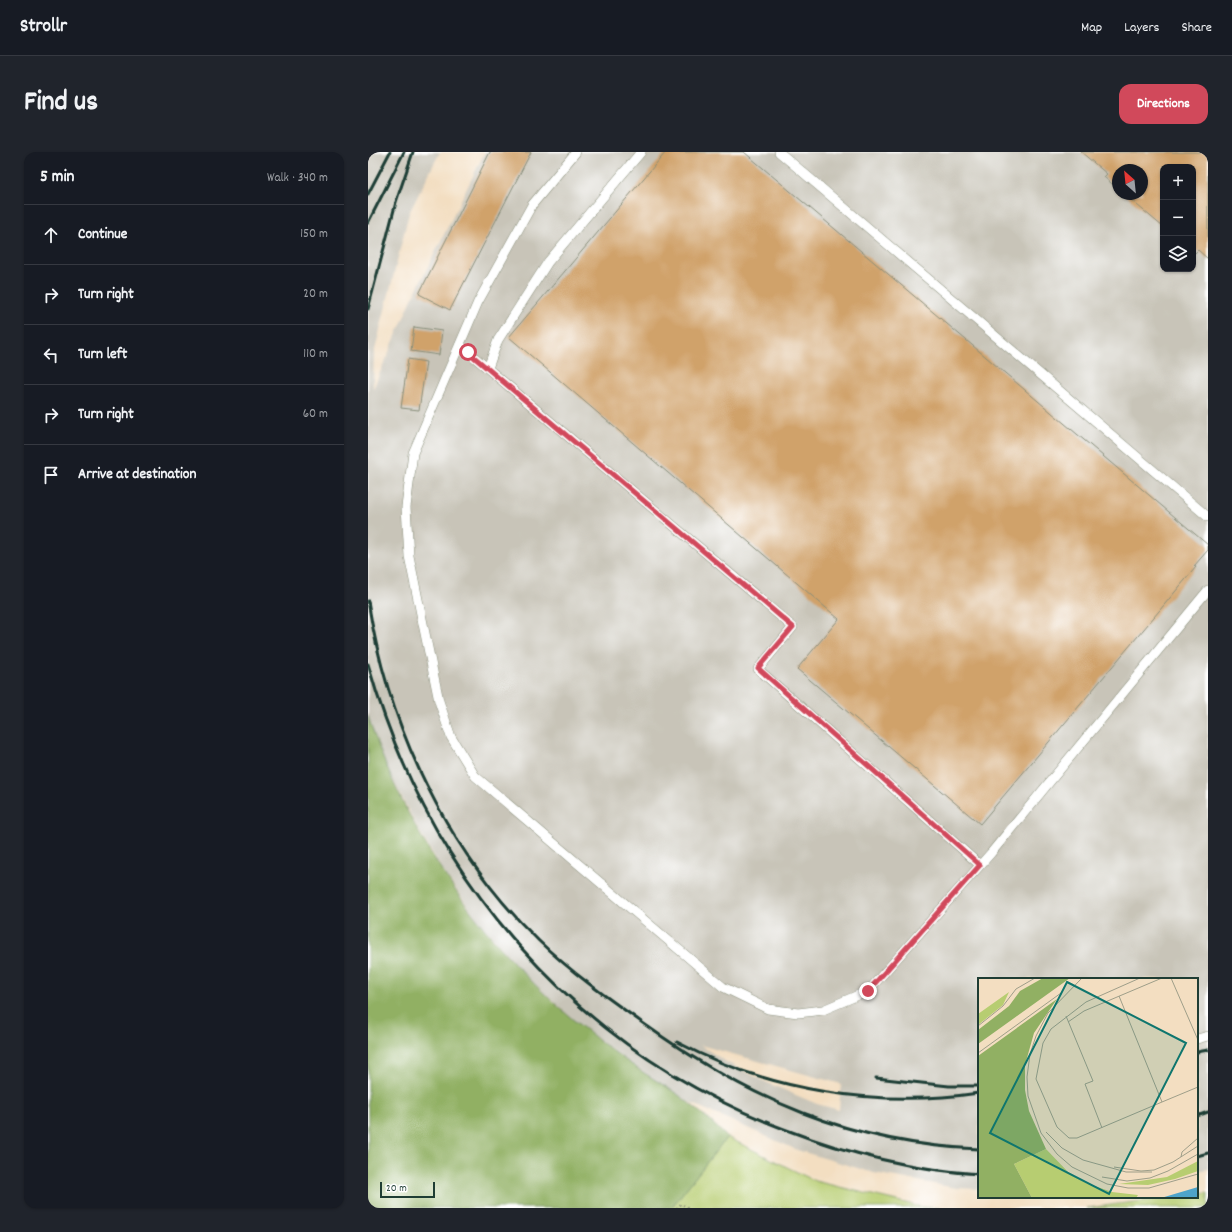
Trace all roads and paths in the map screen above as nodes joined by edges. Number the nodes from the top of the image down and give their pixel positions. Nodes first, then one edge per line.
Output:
1 (576, 152) edge
2 (640, 152) edge
3 (779, 152) edge
4 (460, 345) junction
5 (488, 368) junction
6 (1208, 517) edge
7 (1208, 590) edge
8 (980, 865) junction
9 (1208, 1036) edge
10 (1198, 1039) edge
11 (677, 1208) edge
12 (689, 1208) edge

1 - 4 lane
2 - 5 lane
3 - 6 lane
4 - 5 lane
4 - 8 lane
5 - 8 lane
7 - 8 lane
9 - 10 lane
11 - 12 path

